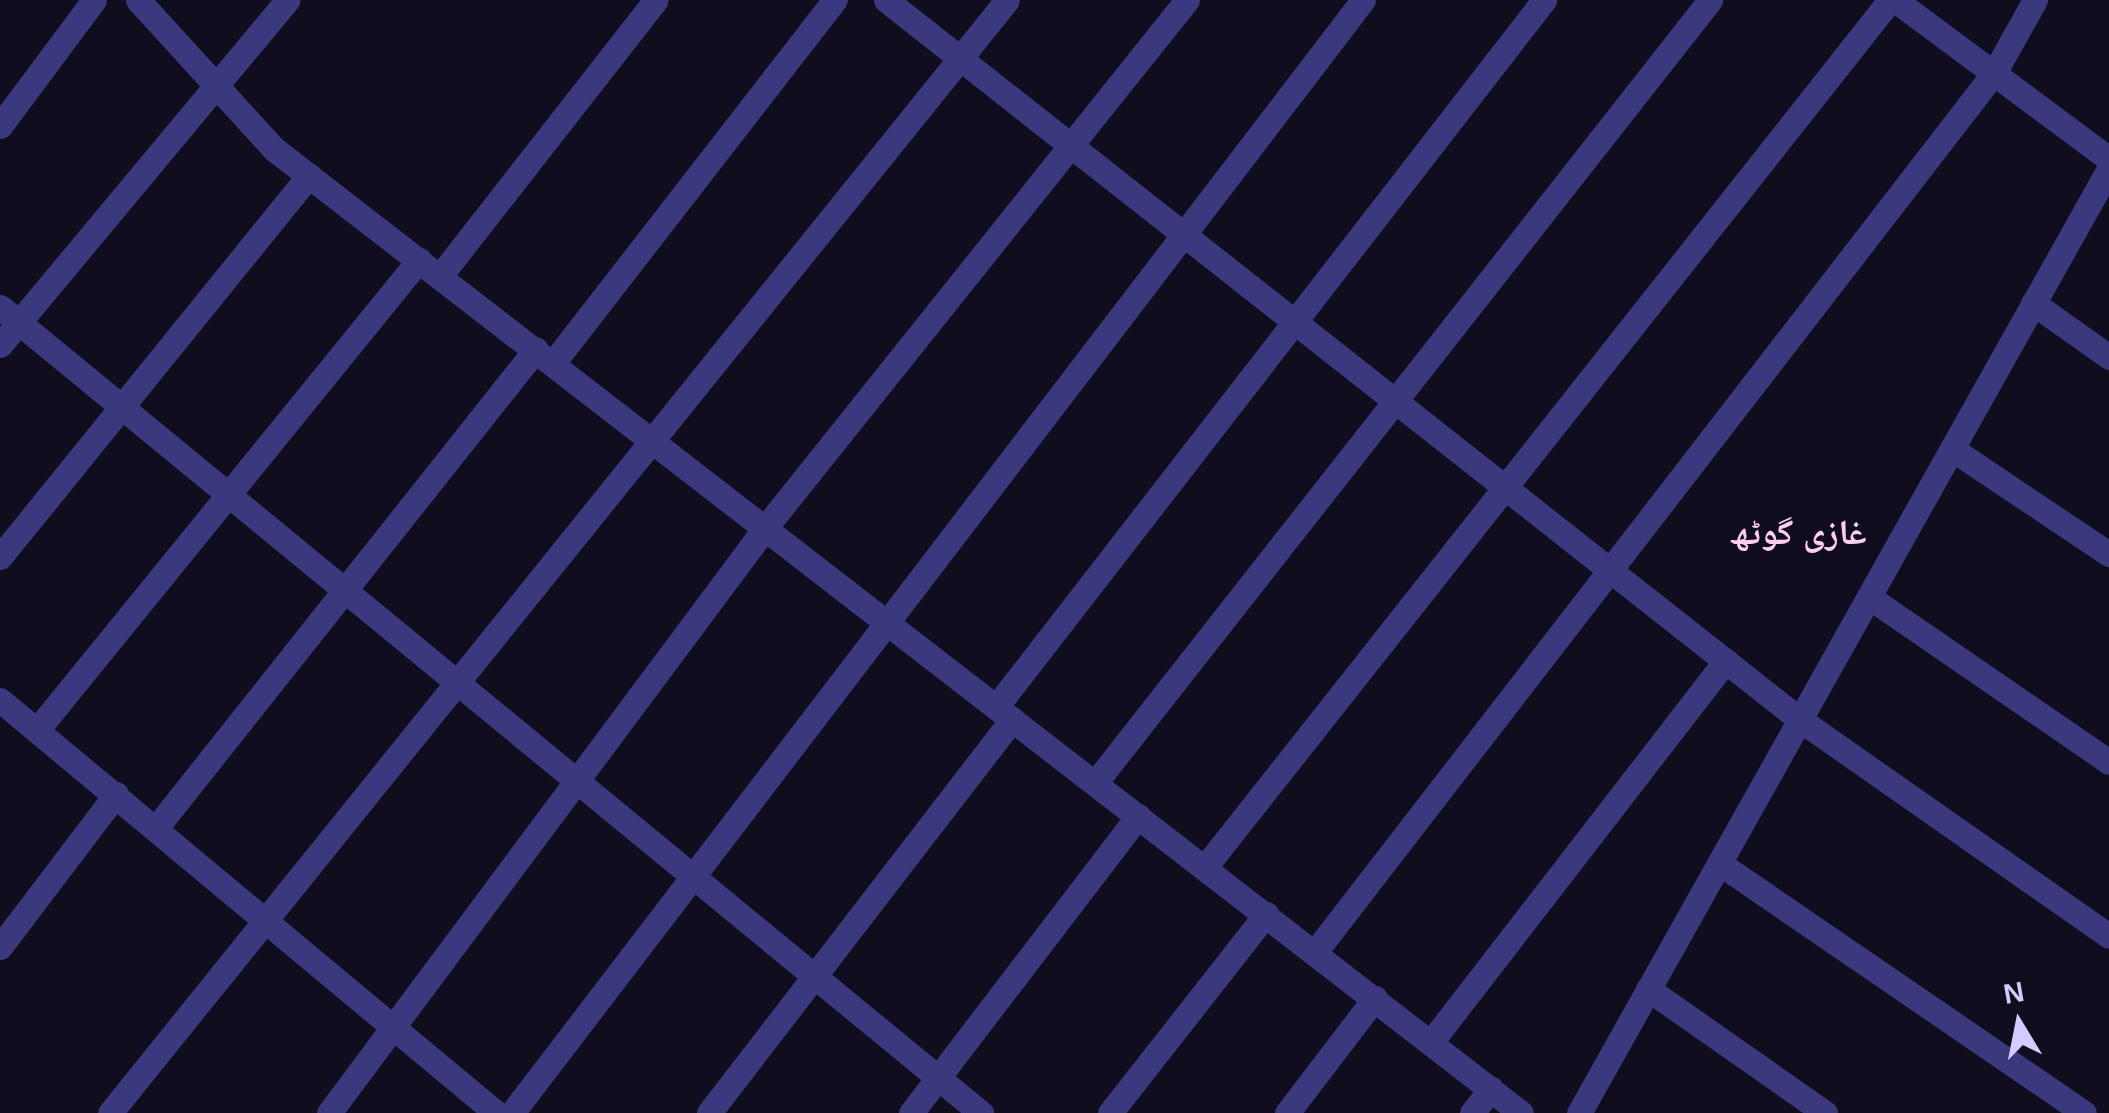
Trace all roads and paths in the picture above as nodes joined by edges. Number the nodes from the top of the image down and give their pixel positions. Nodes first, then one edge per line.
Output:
1 (94, 0) edge
2 (138, 0) edge
3 (287, 0) edge
4 (656, 0) edge
5 (835, 0) edge
6 (886, 0) edge
7 (1006, 0) edge
8 (1187, 0) edge
9 (1362, 0) edge
10 (1544, 0) edge
11 (1710, 0) edge
12 (1892, 0) edge
13 (2035, 0) edge
14 (960, 58) junction
15 (1994, 73) junction
16 (216, 85) junction
17 (0, 126) edge
18 (1070, 146) junction
19 (2109, 159) edge
20 (2109, 169) edge
21 (309, 176) junction
22 (1182, 233) junction
23 (430, 268) junction
24 (2033, 303) junction
25 (10, 314) edge
26 (1294, 322) junction
27 (0, 345) edge
28 (545, 356) junction
29 (2109, 356) edge
30 (1395, 401) junction
31 (123, 406) junction
32 (654, 441) junction
33 (1952, 448) junction
34 (1505, 487) junction
35 (230, 494) junction
36 (766, 528) junction
37 (2109, 554) edge
38 (0, 557) edge
39 (1610, 570) junction
40 (346, 589) junction
41 (1869, 596) junction
42 (883, 621) junction
43 (1726, 661) junction
44 (458, 682) junction
45 (0, 700) edge
46 (1004, 713) junction
47 (1799, 719) junction
48 (38, 730) junction
49 (2109, 762) edge
50 (577, 780) junction
51 (1095, 783) junction
52 (116, 794) junction
53 (1138, 816) junction
54 (156, 828) junction
55 (1719, 863) junction
56 (1205, 867) junction
57 (692, 875) junction
58 (1266, 914) junction
59 (266, 920) junction
60 (2109, 936) edge
61 (0, 947) edge
62 (1315, 952) junction
63 (814, 976) junction
64 (1648, 989) junction
65 (1375, 998) junction
66 (393, 1027) junction
67 (1431, 1042) junction
68 (938, 1078) junction
69 (1490, 1088) junction
70 (110, 1113) edge
71 (329, 1113) edge
72 (496, 1113) edge
73 (512, 1113) edge
74 (709, 1113) edge
75 (912, 1113) edge
76 (980, 1113) edge
77 (1110, 1113) edge
78 (1287, 1113) edge
79 (1472, 1113) edge
80 (1522, 1113) edge
81 (1579, 1113) edge
82 (1826, 1113) edge
83 (2084, 1113) edge

1 - 17 street
2 - 16 street
3 - 16 street
4 - 23 street
5 - 28 street
6 - 14 street
7 - 14 street
8 - 18 street
9 - 22 street
10 - 26 street
11 - 30 street
12 - 15 street
12 - 34 street
13 - 15 street
14 - 18 street
14 - 32 street
15 - 19 street
15 - 39 street
16 - 21 street
16 - 25 street
18 - 22 street
18 - 36 street
20 - 24 street
21 - 23 street
21 - 31 street
22 - 26 street
22 - 42 street
23 - 28 street
23 - 35 street
24 - 29 street
24 - 33 street
25 - 27 street
25 - 31 street
26 - 30 street
26 - 46 street
28 - 32 street
28 - 40 street
30 - 34 street
30 - 51 street
31 - 35 street
31 - 38 street
32 - 36 street
32 - 44 street
33 - 37 street
33 - 41 street
34 - 39 street
34 - 56 street
35 - 40 street
35 - 48 street
36 - 42 street
36 - 50 street
39 - 43 street
39 - 62 street
40 - 44 street
40 - 54 street
41 - 47 street
41 - 49 street
42 - 46 street
42 - 57 street
43 - 47 street
43 - 67 street
44 - 50 street
44 - 59 street
45 - 48 street
46 - 51 street
46 - 63 street
47 - 55 street
47 - 60 street
48 - 52 street
50 - 57 street
50 - 66 street
51 - 53 street
52 - 54 street
52 - 61 street
53 - 56 street
53 - 68 street
54 - 59 street
55 - 64 street
55 - 83 street
56 - 58 street
57 - 63 street
57 - 73 street
58 - 62 street
58 - 77 street
59 - 66 street
59 - 70 street
62 - 65 street
63 - 68 street
63 - 74 street
64 - 81 street
64 - 82 street
65 - 67 street
65 - 78 street
66 - 71 street
66 - 72 street
67 - 69 street
68 - 75 street
68 - 76 street
69 - 79 street
69 - 80 street

